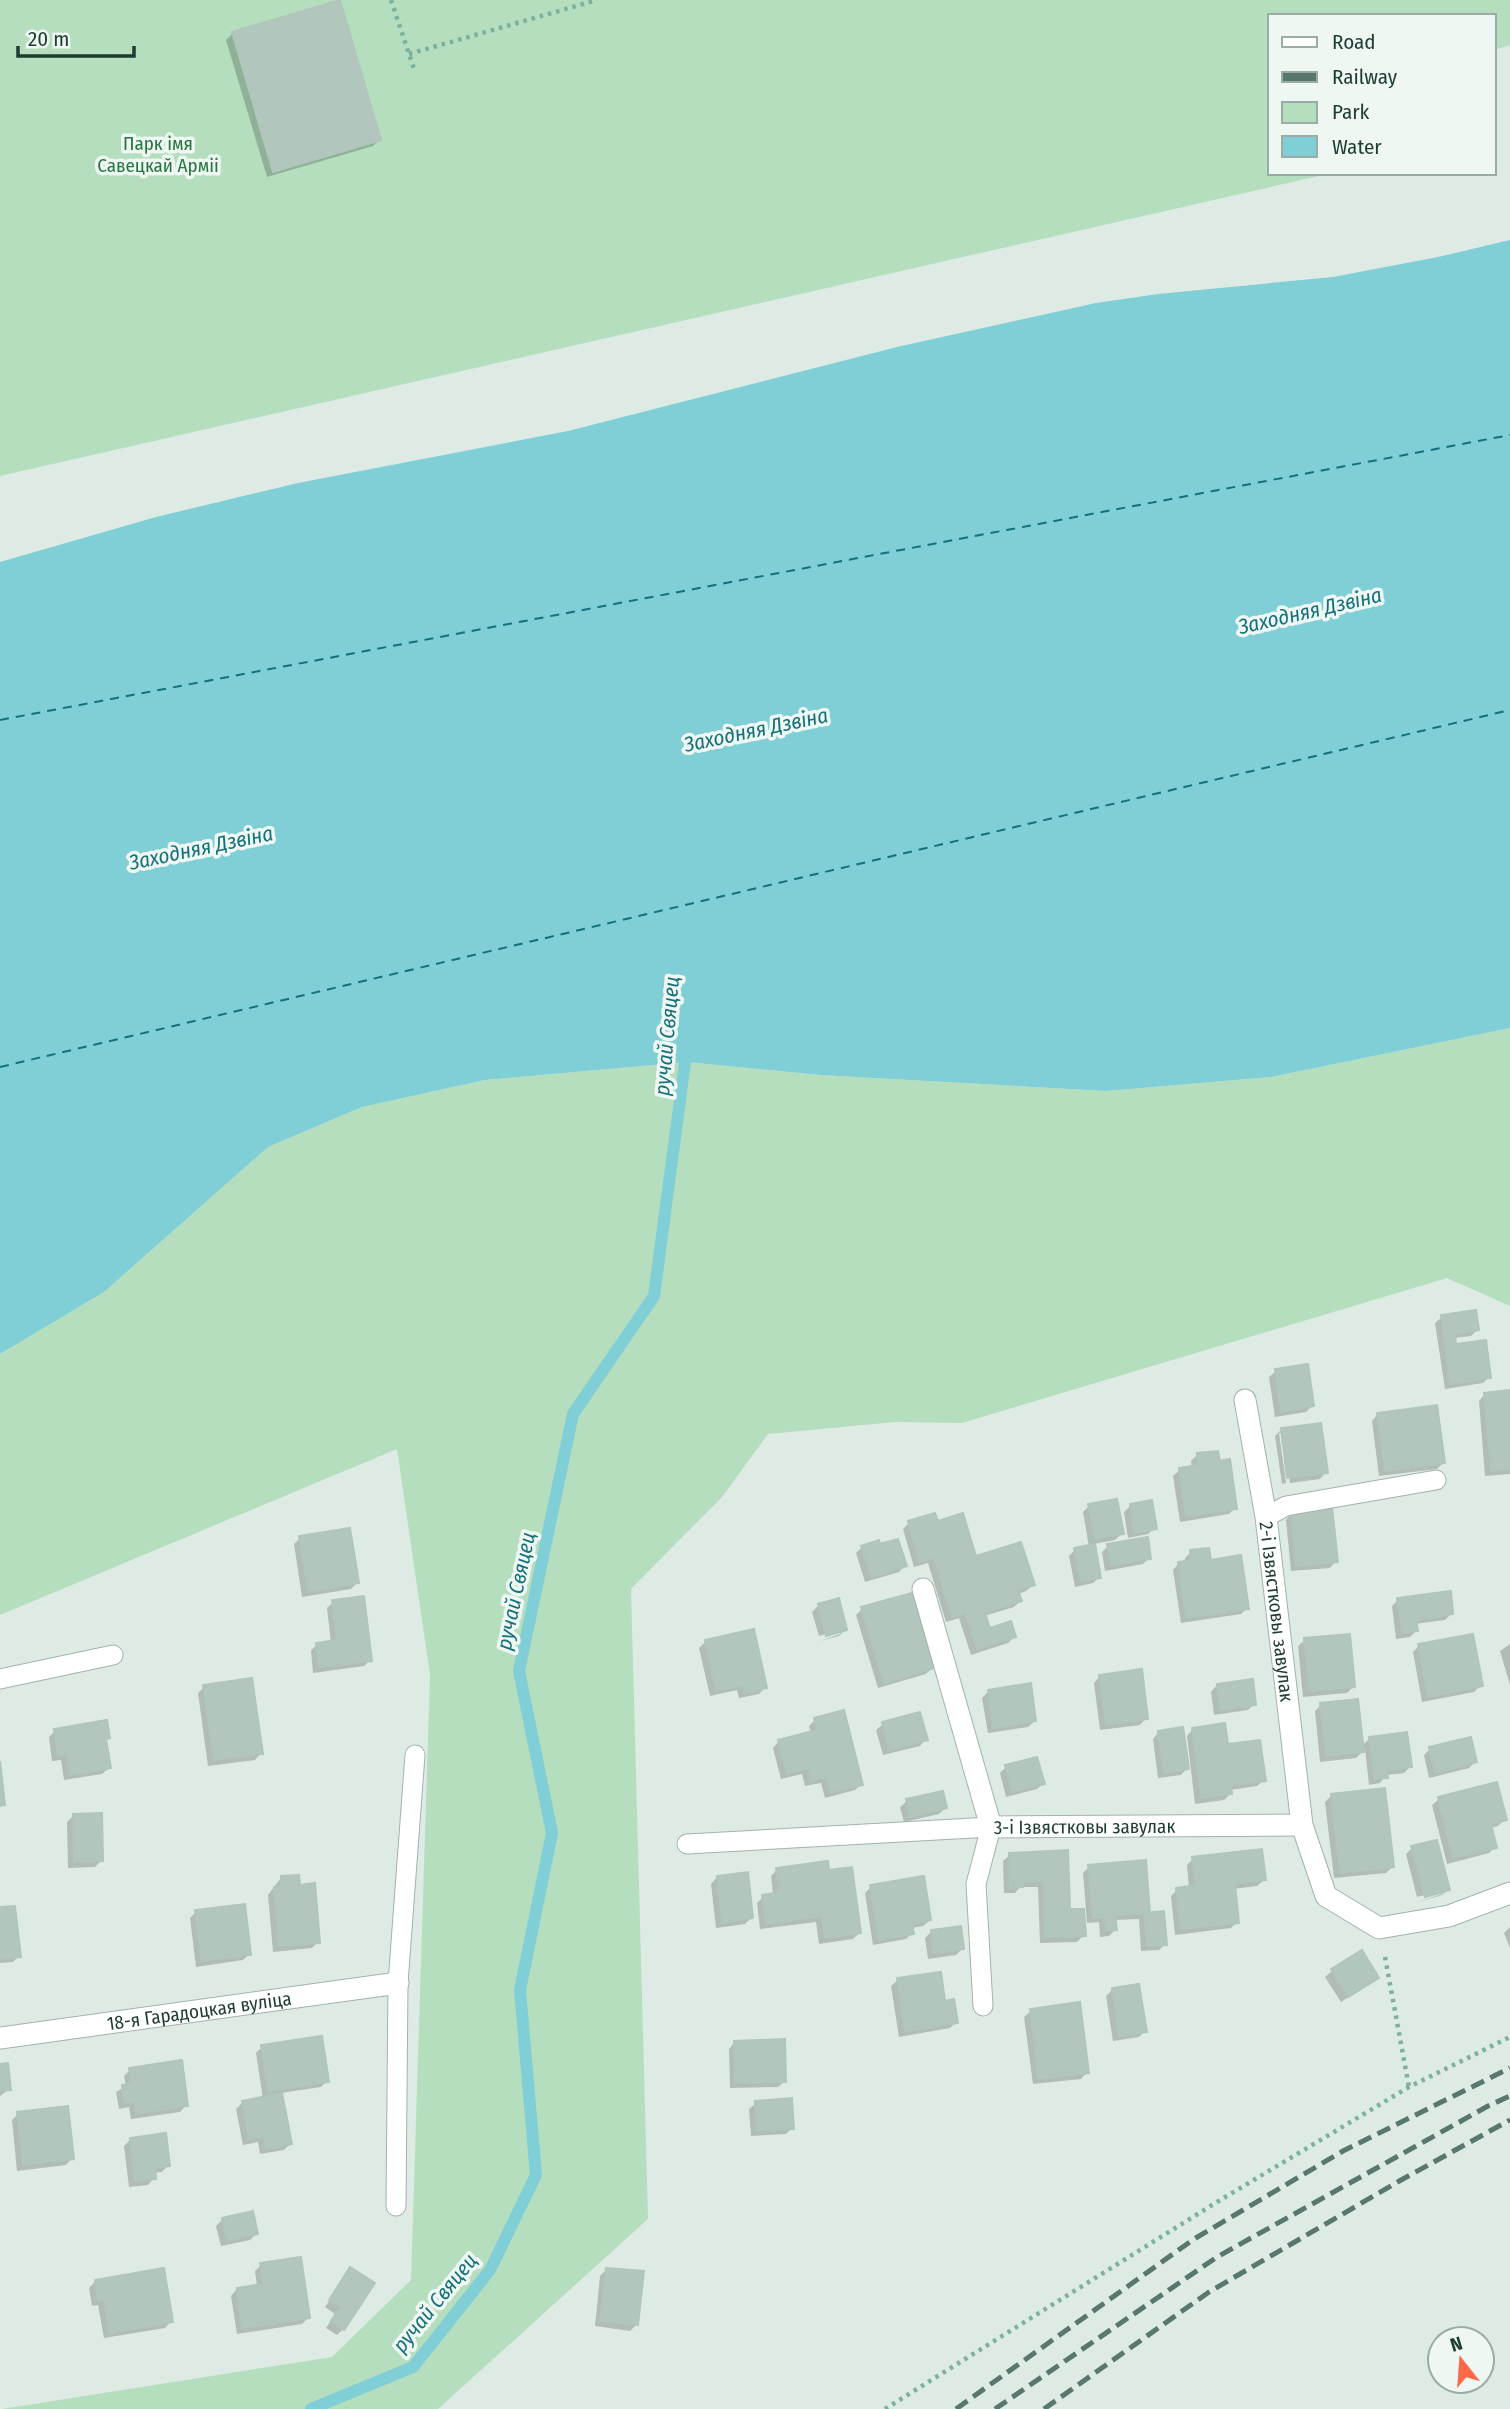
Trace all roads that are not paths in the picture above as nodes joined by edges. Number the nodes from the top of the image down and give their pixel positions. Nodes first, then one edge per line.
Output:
1 (1245, 1400) dead end
2 (1436, 1480) dead end
3 (1266, 1517) junction
4 (923, 1589) dead end
5 (113, 1655) dead end
6 (0, 1679) edge
7 (415, 1755) dead end
8 (1302, 1825) junction
9 (991, 1828) junction
10 (687, 1844) dead end
11 (1510, 1893) edge
12 (398, 1983) junction
13 (983, 2006) dead end
14 (0, 2038) edge
15 (396, 2206) dead end

1 - 3 street, 2-і Ізвястковы завулак
2 - 3 lane
3 - 8 street, 2-і Ізвястковы завулак
4 - 9 street, 3-і Ізвястковы завулак
5 - 6 lane
7 - 12 lane
8 - 9 street, 3-і Ізвястковы завулак
8 - 11 street, 2-і Ізвястковы завулак
9 - 10 lane
9 - 13 lane
12 - 14 street, 18-я Гарадоцкая вуліца
12 - 15 lane

